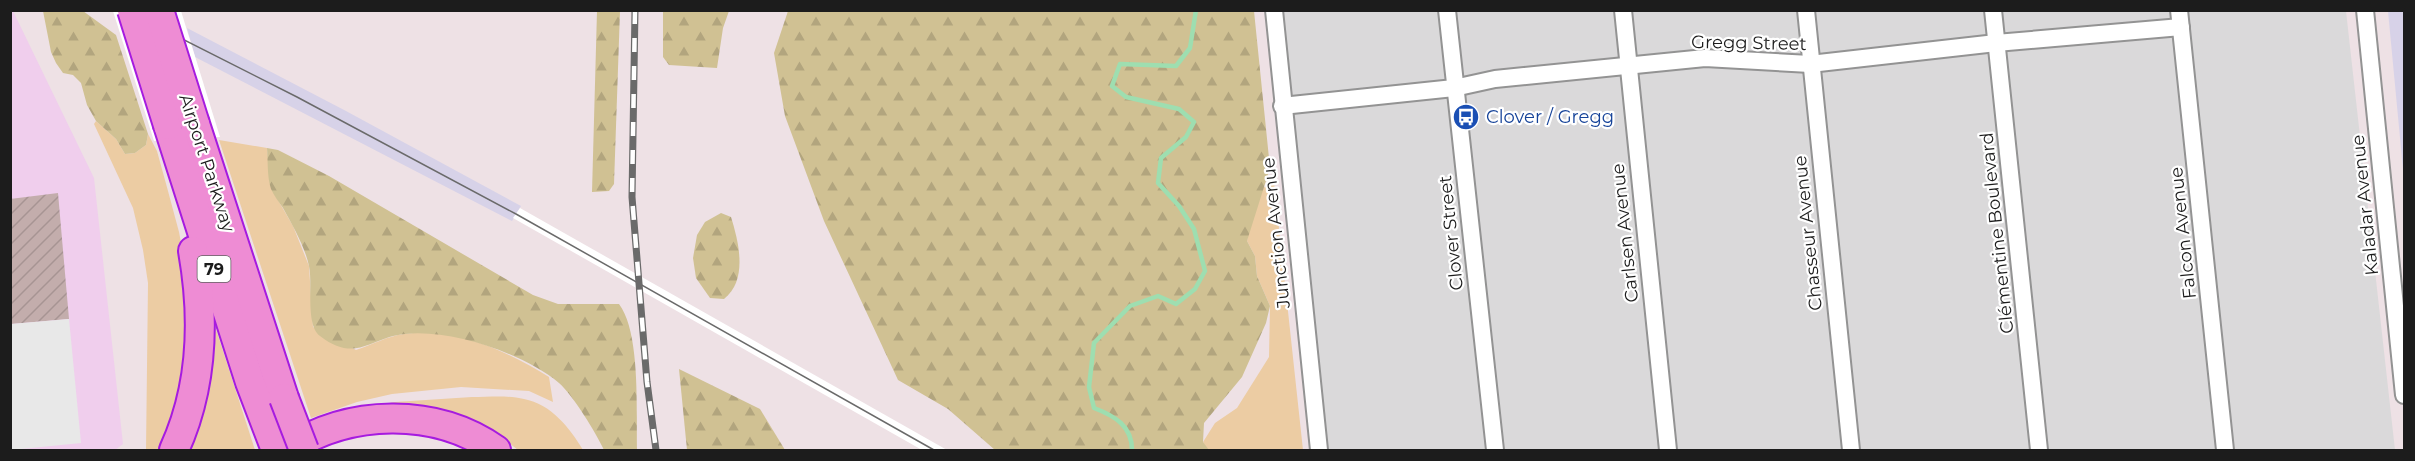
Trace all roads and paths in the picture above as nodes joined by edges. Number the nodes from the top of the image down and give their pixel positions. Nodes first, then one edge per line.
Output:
1 (132, 10) edge
2 (159, 10) edge
3 (1274, 10) edge
4 (1447, 10) edge
5 (1623, 10) edge
6 (1806, 10) edge
7 (1993, 10) edge
8 (2365, 10) edge
9 (2180, 19) edge
10 (1996, 43) junction
11 (1810, 64) junction
12 (1628, 66) junction
13 (1454, 87) junction
14 (1282, 106) junction
15 (182, 125) junction
16 (179, 160) junction
17 (2404, 394) edge
18 (272, 406) junction
19 (174, 450) edge
20 (276, 450) edge
21 (287, 450) edge
22 (304, 450) edge
23 (324, 450) edge
24 (457, 450) edge
25 (496, 450) edge
26 (1318, 450) edge
27 (1495, 450) edge
28 (1668, 450) edge
29 (1851, 450) edge
30 (2039, 450) edge
31 (2225, 450) edge

1 - 15 highway, Airport Parkway / 79, bridge
2 - 15 highway, Airport Parkway / 79, bridge
3 - 14 street, Junction Avenue
4 - 13 street, Clover Street
5 - 12 street, Carlsen Avenue
6 - 11 street, Chasseur Avenue
7 - 10 street, Clémentine Boulevard
8 - 17 street, Kaladar Avenue
9 - 10 street, Gregg Street
9 - 31 street, Falcon Avenue
10 - 11 street, Gregg Street
10 - 30 street, Clémentine Boulevard
11 - 12 street, Gregg Street
11 - 29 street, Chasseur Avenue
12 - 13 street, Gregg Street
12 - 28 street, Carlsen Avenue
13 - 14 street, Gregg Street
13 - 27 street, Clover Street
14 - 26 street, Junction Avenue
15 - 16 highway, Airport Parkway / 79
15 - 18 highway, Airport Parkway / 79
16 - 18 highway, Airport Parkway / 79
16 - 19 highway
18 - 20 highway, Airport Parkway / 79
18 - 22 highway, Airport Parkway / 79, bridge
21 - 25 highway
23 - 24 highway

